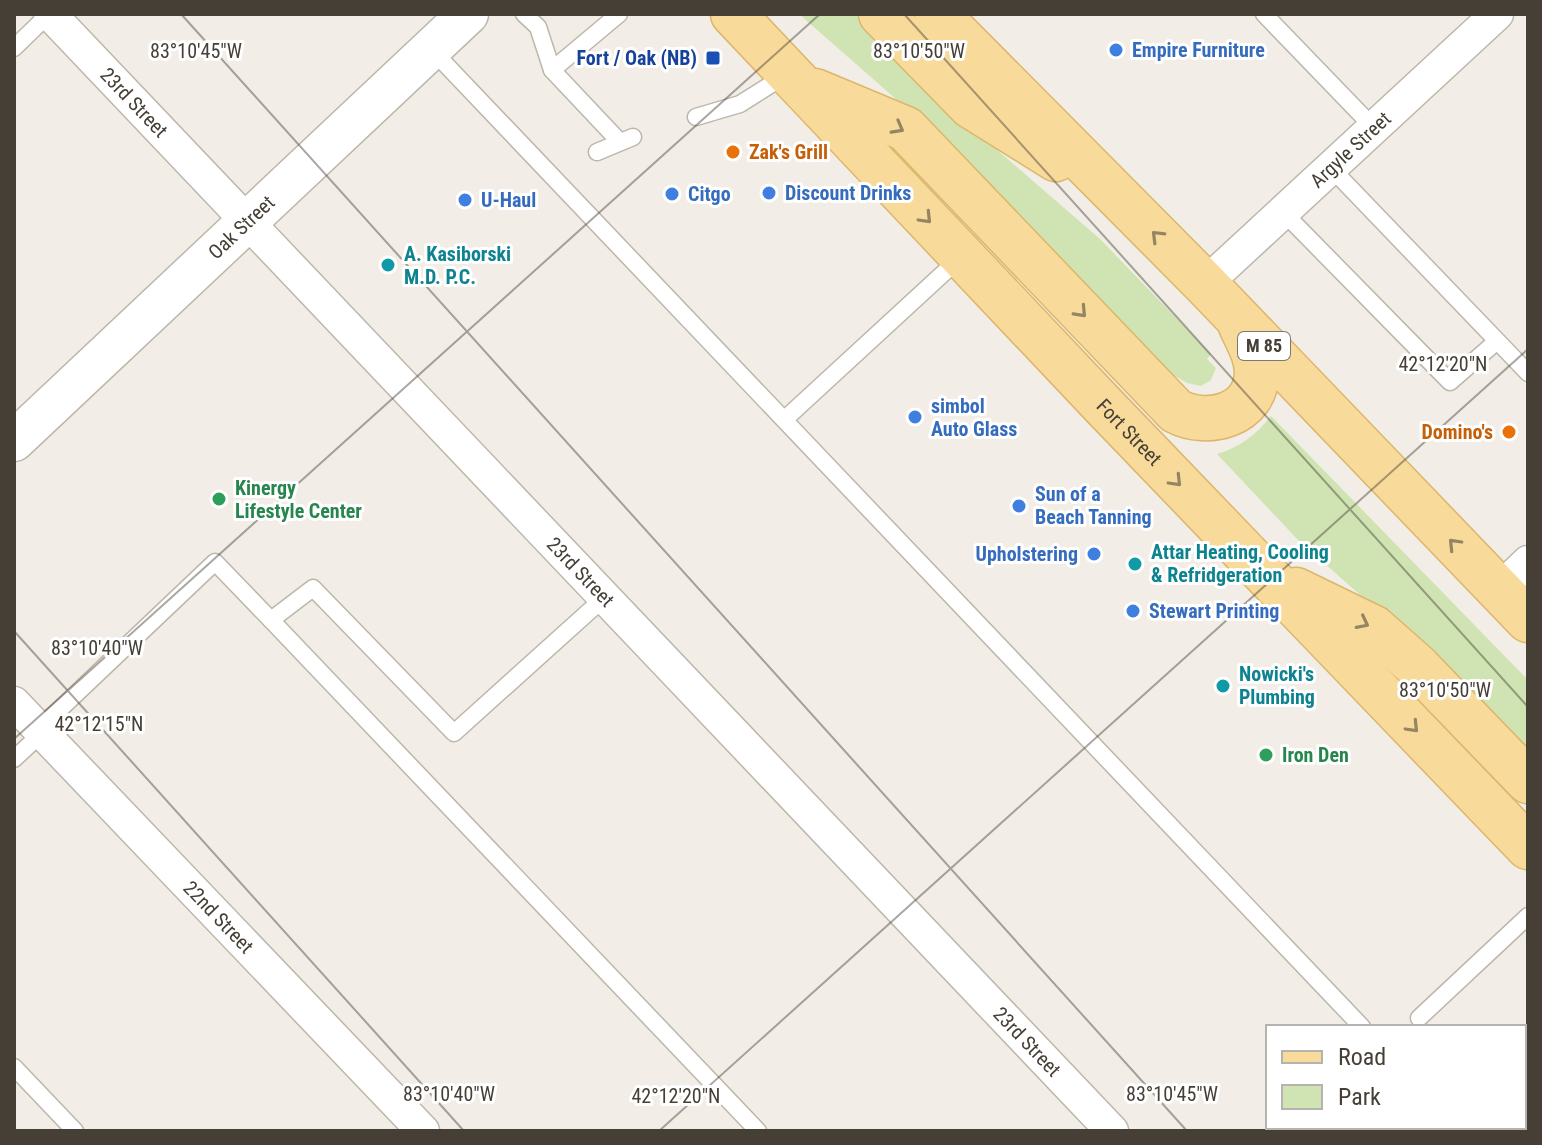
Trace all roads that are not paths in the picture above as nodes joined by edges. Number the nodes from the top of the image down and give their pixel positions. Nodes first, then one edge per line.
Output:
1 (49, 14) edge
2 (468, 14) edge
3 (524, 14) edge
4 (619, 14) edge
5 (733, 14) edge
6 (881, 14) edge
7 (937, 14) edge
8 (1264, 14) edge
9 (1497, 14) edge
10 (14, 48) edge
11 (431, 48) junction
12 (552, 70) junction
13 (796, 79) junction
14 (696, 117) dead end
15 (1374, 128) junction
16 (597, 152) dead end
17 (1331, 168) junction
18 (1122, 201) junction
19 (1283, 212) junction
20 (247, 221) junction
21 (962, 256) junction
22 (1205, 284) junction
23 (1238, 319) junction
24 (1497, 341) junction
25 (1528, 373) edge
26 (785, 419) junction
27 (14, 441) edge
28 (1269, 576) junction
29 (1518, 591) edge
30 (605, 597) junction
31 (271, 620) junction
32 (14, 703) edge
33 (41, 730) junction
34 (14, 759) edge
35 (1528, 781) edge
36 (1528, 847) edge
37 (1528, 916) edge
38 (1419, 1018) dead end
39 (1360, 1025) edge
40 (14, 1067) edge
41 (75, 1131) edge
42 (423, 1131) edge
43 (758, 1131) edge
44 (1112, 1131) edge

1 - 10 lane
1 - 20 street, 23rd Street
2 - 11 street, Oak Street
3 - 12 lane
4 - 12 lane
5 - 13 main road, Fort Street
6 - 18 main road
7 - 18 main road, M 85
8 - 15 lane
9 - 15 street, Argyle Street
11 - 20 street, Oak Street
11 - 26 lane
12 - 16 lane
13 - 14 lane
13 -> 21 main road, Fort Street
13 -> 23 main road
15 - 17 street, Argyle Street
17 - 19 street, Argyle Street
17 - 24 lane
22 -> 18 main road, M 85
19 - 22 street, Argyle Street
19 - 24 lane
20 - 27 street, Oak Street
20 - 30 street, 23rd Street
21 - 26 lane
21 -> 28 main road, Fort Street
22 - 23 main road, M 85
29 -> 23 main road, M 85
24 - 25 lane
26 - 39 lane
28 -> 35 main road
28 -> 36 main road, Fort Street
30 - 31 lane
30 - 44 street, 23rd Street
31 - 33 lane
31 - 43 lane
32 - 33 street, 22nd Street
33 - 34 lane
33 - 42 street, 22nd Street
37 - 38 lane
40 - 41 lane

